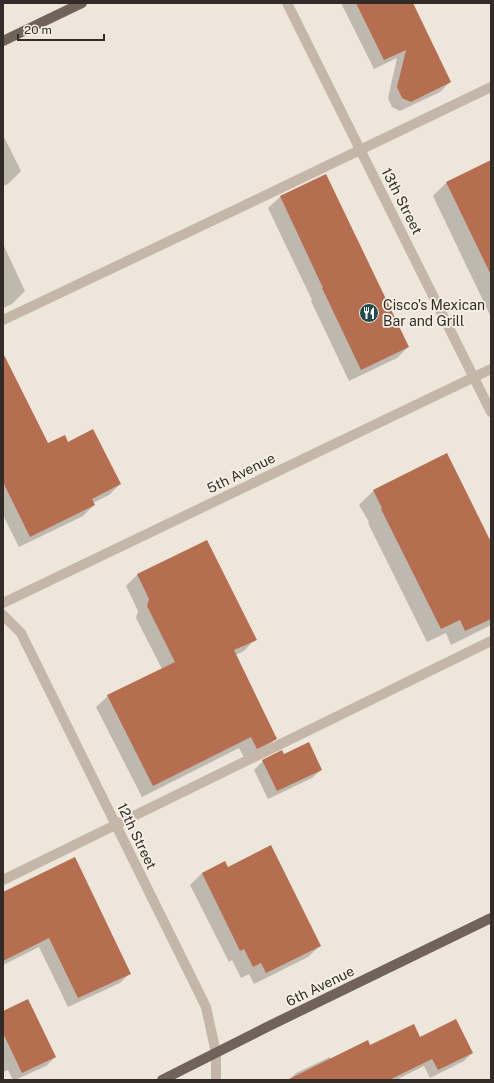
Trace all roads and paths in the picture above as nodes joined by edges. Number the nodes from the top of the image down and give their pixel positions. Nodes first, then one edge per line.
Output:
1 (82, 3) edge
2 (287, 3) edge
3 (3, 40) edge
4 (491, 87) edge
5 (360, 150) junction
6 (3, 320) edge
7 (491, 369) edge
8 (474, 377) junction
9 (491, 412) edge
10 (3, 603) edge
11 (3, 616) edge
12 (491, 641) edge
13 (116, 825) junction
14 (3, 880) edge
15 (491, 918) edge
16 (216, 1053) junction
17 (162, 1080) edge
18 (216, 1080) edge

1 - 3 main road
2 - 5 street, 13th Street
4 - 5 street
5 - 6 street
5 - 8 street, 13th Street
7 - 8 street, 5th Avenue
8 - 9 street, 13th Street
8 - 10 street, 5th Avenue
11 - 13 street, 12th Street
12 - 13 street
13 - 14 street
13 - 16 street, 12th Street
15 - 16 main road, 6th Avenue
16 - 17 main road, 6th Avenue
16 - 18 street, 12th Street

